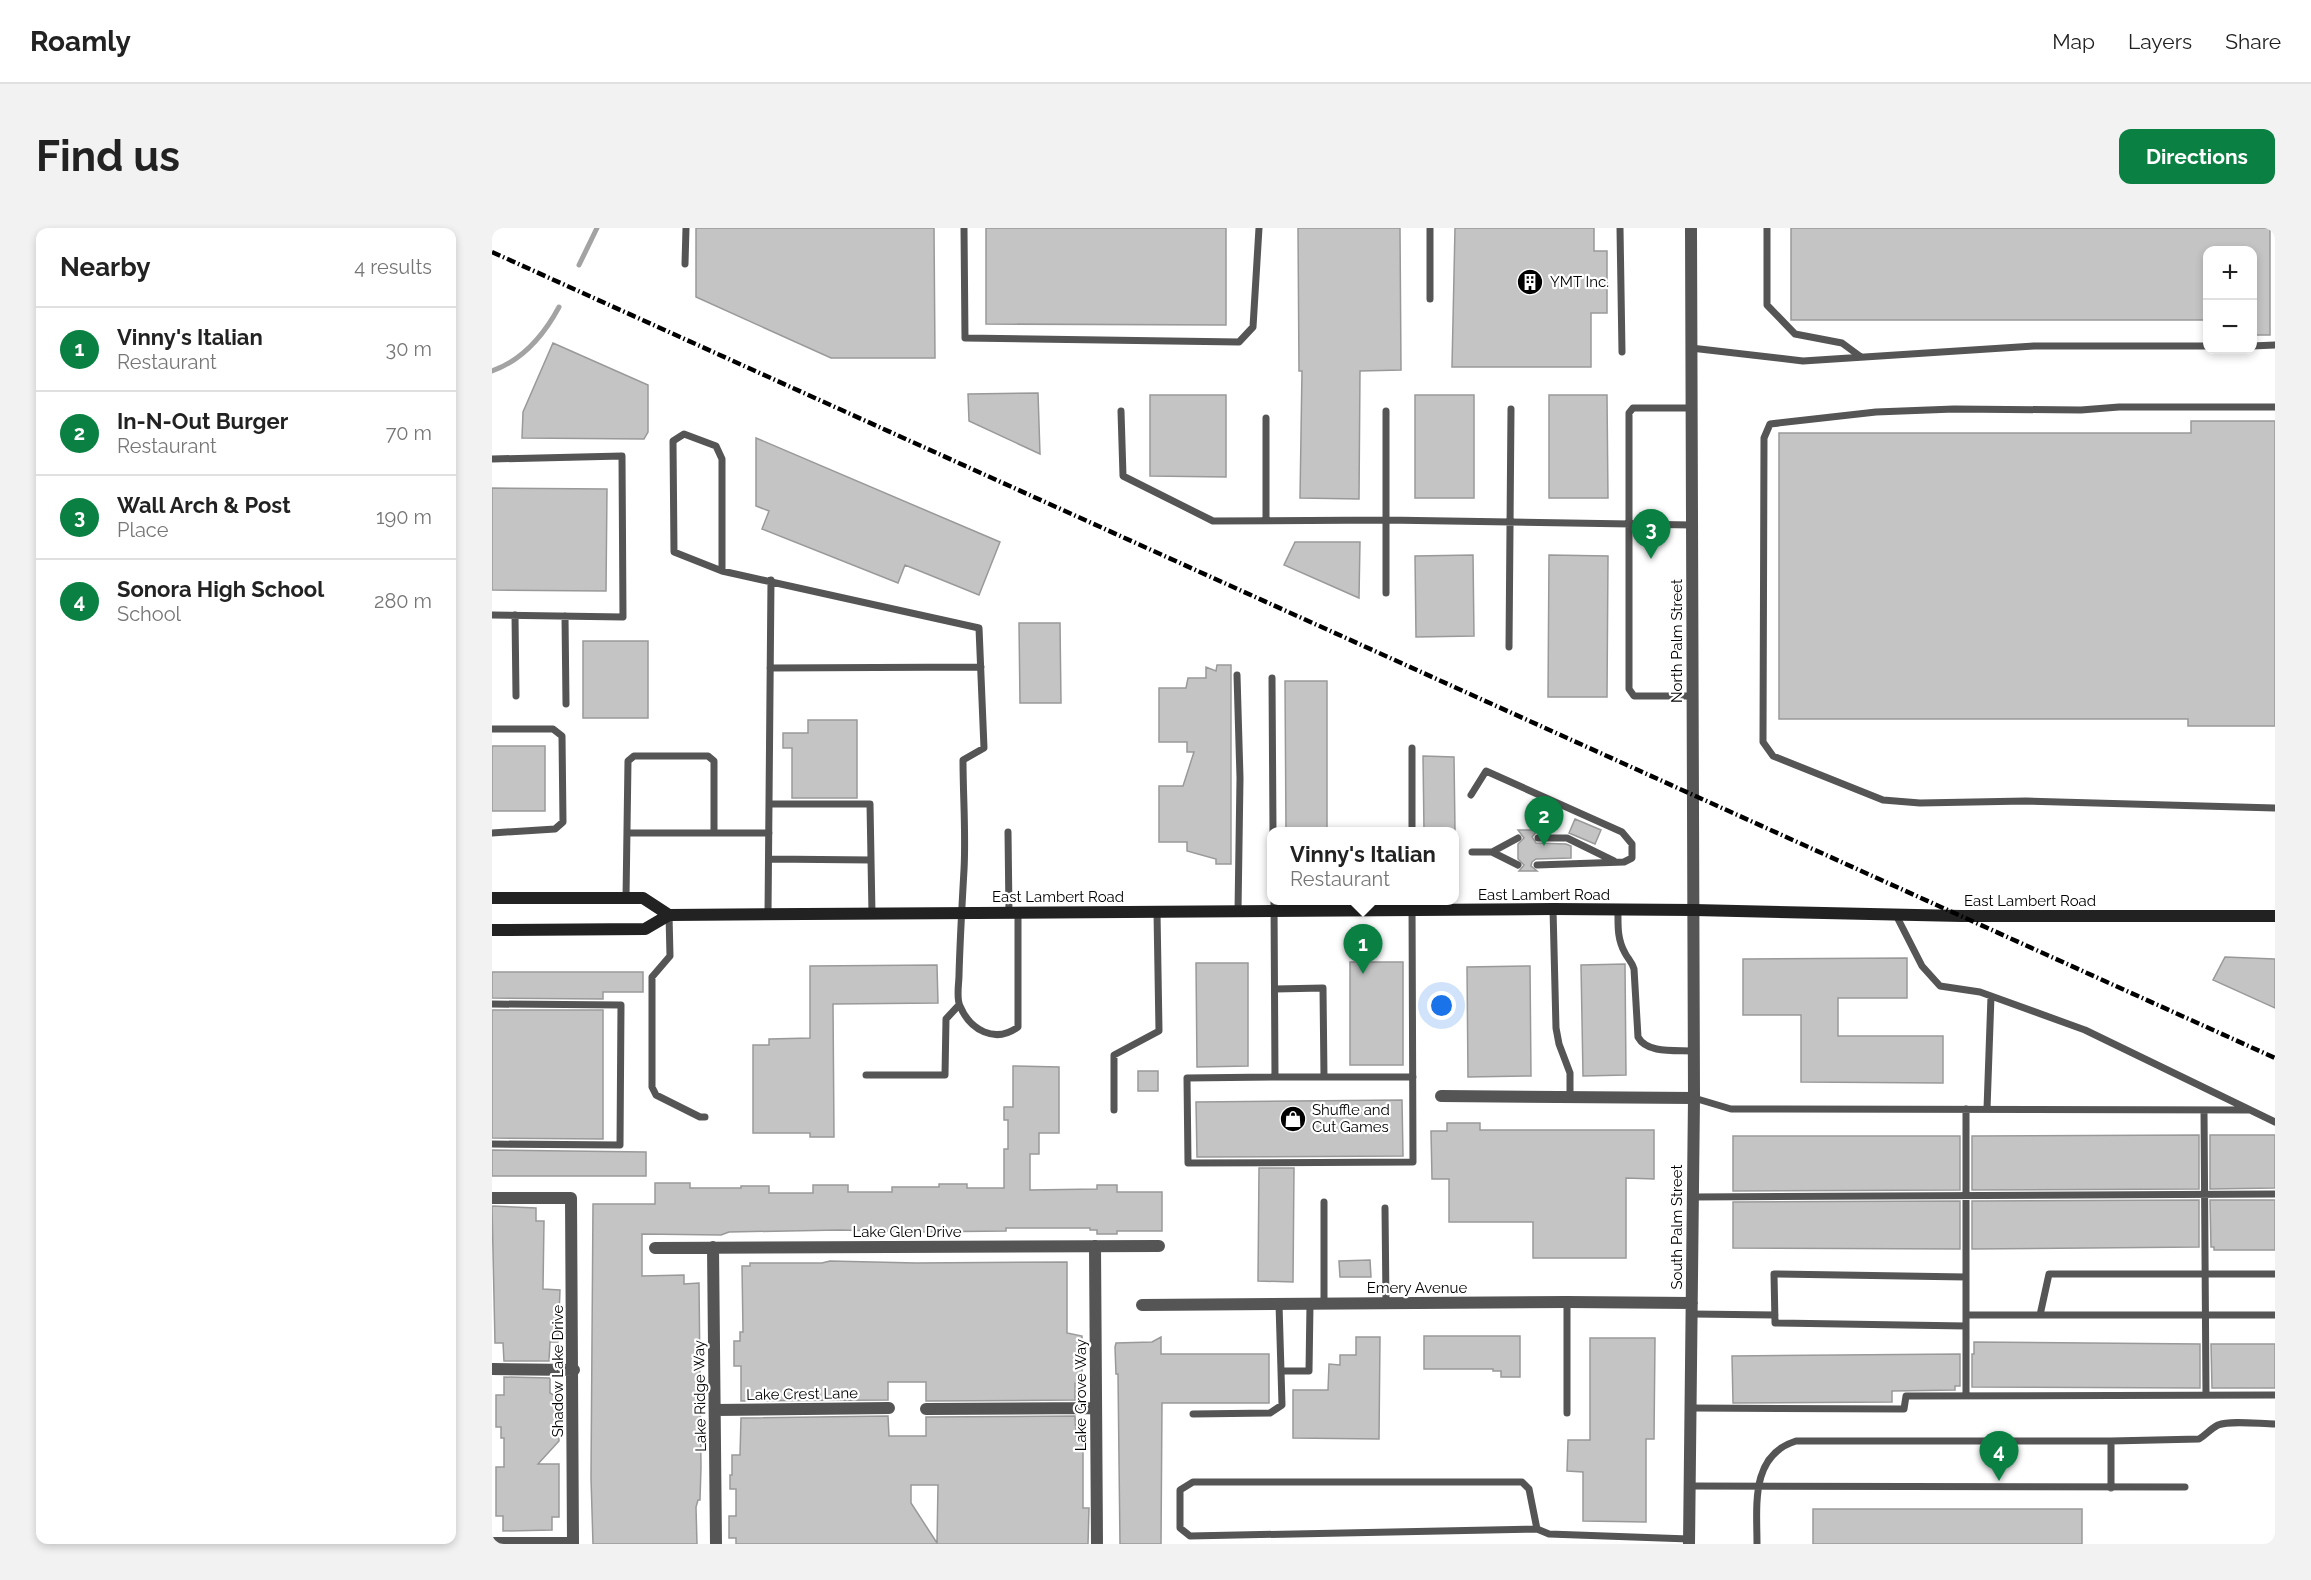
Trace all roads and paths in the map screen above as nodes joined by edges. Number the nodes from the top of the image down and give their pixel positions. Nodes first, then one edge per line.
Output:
1 (686, 228) edge
2 (964, 228) edge
3 (1260, 228) edge
4 (1430, 228) edge
5 (1620, 228) edge
6 (1691, 228) edge
7 (1767, 228) edge
8 (685, 264) dead end
9 (1430, 299) dead end
10 (2275, 345) edge
11 (2203, 346) edge
12 (2257, 346) edge
13 (1691, 348) junction
14 (1622, 352) dead end
15 (1862, 357) junction
16 (2275, 406) edge
17 (1692, 408) junction
18 (1511, 409) dead end
19 (1121, 411) dead end
20 (1386, 411) dead end
21 (1266, 418) dead end
22 (492, 459) edge
23 (1266, 519) junction
24 (1386, 520) junction
25 (1511, 521) junction
26 (1629, 524) junction
27 (1692, 525) junction
28 (722, 571) junction
29 (771, 580) junction
30 (1386, 593) dead end
31 (492, 615) edge
32 (515, 615) junction
33 (565, 616) junction
34 (1509, 647) dead end
35 (770, 668) junction
36 (981, 668) junction
37 (1237, 675) dead end
38 (1272, 678) dead end
39 (516, 696) dead end
40 (1692, 696) junction
41 (566, 704) dead end
42 (492, 729) edge
43 (1412, 748) dead end
44 (1471, 795) dead end
45 (769, 804) junction
46 (2275, 808) edge
47 (1273, 827) edge
48 (1412, 827) edge
49 (627, 832) junction
50 (714, 832) junction
51 (1008, 832) dead end
52 (492, 833) edge
53 (769, 833) junction
54 (1518, 838) dead end
55 (1538, 838) dead end
56 (1472, 852) dead end
57 (1492, 852) junction
58 (769, 859) junction
59 (871, 860) junction
60 (1616, 862) junction
61 (1518, 865) dead end
62 (1537, 865) dead end
63 (492, 897) edge
64 (626, 898) junction
65 (1412, 905) edge
66 (1274, 906) edge
67 (1554, 909) junction
68 (1618, 910) junction
69 (1694, 910) junction
70 (1238, 911) junction
71 (1157, 912) junction
72 (960, 913) junction
73 (1013, 913) junction
74 (768, 914) junction
75 (872, 914) junction
76 (669, 915) junction
77 (1896, 915) junction
78 (2275, 916) edge
79 (492, 930) edge
80 (1275, 989) junction
81 (1991, 996) junction
82 (492, 1004) edge
83 (959, 1005) junction
84 (1693, 1051) junction
85 (866, 1075) dead end
86 (1275, 1077) junction
87 (1324, 1077) junction
88 (1413, 1077) junction
89 (1441, 1096) dead end
90 (1570, 1097) junction
91 (1694, 1098) junction
92 (1966, 1109) junction
93 (1987, 1109) junction
94 (1113, 1110) dead end
95 (2204, 1110) junction
96 (2250, 1110) junction
97 (705, 1118) dead end
98 (2275, 1122) edge
99 (492, 1144) edge
100 (2205, 1194) junction
101 (2275, 1194) edge
102 (1965, 1196) junction
103 (1693, 1197) junction
104 (492, 1198) edge
105 (1324, 1202) dead end
106 (1385, 1208) dead end
107 (1095, 1246) junction
108 (1159, 1246) dead end
109 (713, 1247) junction
110 (655, 1248) dead end
111 (2205, 1274) junction
112 (2275, 1274) edge
113 (1966, 1277) junction
114 (1567, 1302) junction
115 (1386, 1303) junction
116 (1280, 1304) junction
117 (1310, 1304) junction
118 (1324, 1304) junction
119 (1142, 1305) dead end
120 (1692, 1309) junction
121 (1775, 1315) junction
122 (1966, 1315) junction
123 (2040, 1315) junction
124 (2206, 1315) junction
125 (2275, 1315) edge
126 (1966, 1326) junction
127 (492, 1370) edge
128 (574, 1370) junction
129 (1281, 1371) junction
130 (2206, 1395) junction
131 (2275, 1395) edge
132 (1966, 1396) junction
133 (889, 1408) dead end
134 (1096, 1408) junction
135 (1691, 1408) junction
136 (926, 1409) dead end
137 (715, 1410) junction
138 (1567, 1413) dead end
139 (1193, 1414) dead end
140 (2275, 1424) edge
141 (2111, 1441) junction
142 (1690, 1486) junction
143 (1757, 1486) junction
144 (2185, 1487) dead end
145 (2111, 1488) junction
146 (1537, 1529) junction
147 (1689, 1542) edge
148 (492, 1543) edge
149 (573, 1544) edge
150 (716, 1544) edge
151 (1097, 1544) edge
152 (1757, 1544) edge

1 - 8 lane
2 - 3 lane
4 - 9 lane
5 - 14 lane
6 - 13 street, North Palm Street
7 - 15 lane
10 - 12 lane
11 - 15 lane
13 - 15 lane
13 - 17 street, North Palm Street
16 - 46 lane
17 - 26 lane
17 - 27 street, North Palm Street
18 - 25 lane
19 - 23 lane
20 - 24 lane
21 - 23 lane
22 - 33 lane
23 - 24 lane
24 - 25 lane
24 - 30 lane
25 - 26 lane
25 - 34 lane
26 - 27 lane
26 - 40 lane
27 - 40 street, North Palm Street
28 - 28 lane
28 - 29 lane
29 - 35 lane
29 - 36 lane
31 - 32 lane
32 - 33 lane
32 - 39 lane
33 - 41 lane
35 - 36 lane
35 - 45 lane
36 - 72 lane
37 - 70 lane
38 - 47 lane
40 - 69 street, North Palm Street
42 - 52 lane
43 - 48 lane
44 - 60 lane
45 - 53 lane
45 - 59 lane
49 - 50 lane
49 - 50 lane
49 - 64 lane
50 - 53 lane
51 - 73 lane
53 - 58 lane
54 - 57 lane
55 - 60 lane
56 - 57 lane
57 - 61 lane
58 - 59 lane
58 - 74 lane
59 - 75 lane
60 - 62 lane
63 - 64 main road
64 - 76 main road
65 - 66 main road, East Lambert Road
65 - 67 main road, East Lambert Road
65 - 88 lane
66 - 70 main road, East Lambert Road
66 - 80 lane
67 - 68 main road, East Lambert Road
67 - 90 lane
68 - 69 main road, East Lambert Road
68 - 84 lane
69 - 77 main road, East Lambert Road
69 - 84 street, South Palm Street
70 - 71 main road, East Lambert Road
71 - 73 main road, East Lambert Road
71 - 94 lane
72 - 73 main road, East Lambert Road
72 - 75 main road, East Lambert Road
72 - 83 lane
73 - 83 lane
74 - 75 main road, East Lambert Road
74 - 76 main road, East Lambert Road
76 - 79 main road, East Lambert Road
76 - 97 lane
77 - 78 main road, East Lambert Road
77 - 81 lane
80 - 86 lane
80 - 87 lane
81 - 93 lane
81 - 96 lane
82 - 99 lane
83 - 85 lane
84 - 91 street, South Palm Street
86 - 87 lane
86 - 88 lane
87 - 88 lane
89 - 90 street
90 - 91 street
91 - 92 lane
91 - 103 street, South Palm Street
92 - 93 lane
92 - 102 lane
93 - 95 lane
95 - 96 lane
95 - 100 lane
96 - 98 lane
100 - 101 lane
100 - 102 lane
100 - 111 lane
102 - 103 lane
102 - 113 lane
103 - 120 street, South Palm Street
104 - 128 street, Shadow Lake Drive
105 - 118 lane
106 - 115 lane
107 - 108 street, Lake Glen Drive
107 - 109 street, Lake Glen Drive
107 - 134 street, Lake Grove Way
109 - 110 street, Lake Glen Drive
109 - 137 street, Lake Ridge Way
111 - 112 lane
111 - 123 lane
111 - 124 lane
113 - 121 lane
113 - 122 lane
114 - 115 street, Emery Avenue
114 - 120 street, Emery Avenue
114 - 138 lane
115 - 118 street, Emery Avenue
116 - 117 street, Emery Avenue
116 - 119 street, Emery Avenue
116 - 129 lane
117 - 118 street, Emery Avenue
117 - 129 lane
120 - 121 lane
120 - 135 street, South Palm Street
121 - 126 lane
122 - 123 lane
122 - 126 lane
123 - 124 lane
124 - 125 lane
124 - 130 lane
126 - 132 lane
127 - 128 street
128 - 149 street, Shadow Lake Drive
129 - 139 lane
130 - 131 lane
130 - 132 lane
132 - 135 lane
133 - 137 street, Lake Crest Lane
134 - 136 street
134 - 151 street, Lake Grove Way
135 - 142 street, South Palm Street
137 - 150 street, Lake Ridge Way
140 - 141 lane
141 - 143 lane
141 - 145 lane
142 - 143 lane
142 - 147 street, South Palm Street
143 - 145 lane
143 - 152 lane
144 - 145 lane
146 - 146 lane
146 - 147 lane
148 - 149 street

